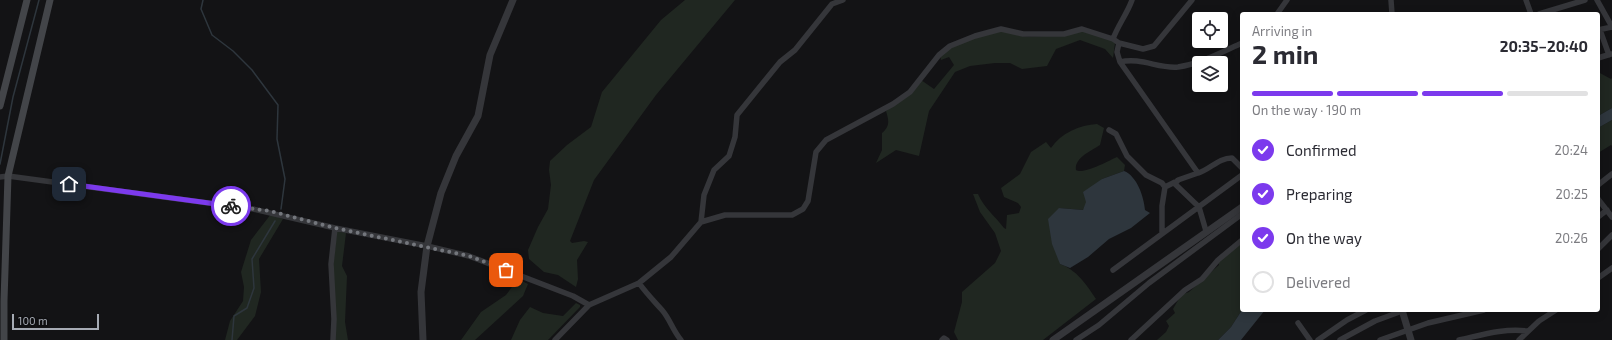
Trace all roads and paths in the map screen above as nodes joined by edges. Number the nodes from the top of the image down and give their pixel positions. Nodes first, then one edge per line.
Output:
1 (27, 0) edge
2 (50, 0) edge
3 (513, 0) edge
4 (843, 0) edge
5 (1132, 0) edge
6 (1192, 0) edge
7 (1287, 0) edge
8 (1391, 0) edge
9 (1526, 0) edge
10 (1585, 0) edge
11 (1597, 0) edge
12 (1278, 12) edge
13 (1392, 12) edge
14 (1530, 12) edge
15 (1546, 12) edge
16 (1612, 27) edge
17 (1600, 30) edge
18 (1600, 32) edge
19 (1113, 39) junction
20 (1119, 43) junction
21 (1240, 44) edge
22 (1610, 54) edge
23 (1600, 57) edge
24 (1120, 62) junction
25 (0, 106) edge
26 (1109, 130) dead end
27 (1240, 166) edge
28 (1198, 173) junction
29 (1612, 174) edge
30 (1240, 176) edge
31 (3, 177) edge
32 (1175, 182) junction
33 (1600, 184) edge
34 (1165, 187) junction
35 (1600, 201) edge
36 (1199, 207) junction
37 (1240, 208) edge
38 (1607, 210) junction
39 (1240, 215) edge
40 (1600, 215) edge
41 (1612, 217) edge
42 (701, 222) junction
43 (335, 228) junction
44 (1206, 231) junction
45 (1162, 232) junction
46 (1612, 235) edge
47 (1240, 242) edge
48 (426, 246) junction
49 (1600, 247) edge
50 (1612, 268) edge
51 (1113, 270) dead end
52 (1600, 277) edge
53 (639, 283) junction
54 (589, 306) junction
55 (1362, 312) edge
56 (1398, 312) edge
57 (1402, 312) edge
58 (1475, 312) edge
59 (1553, 312) edge
60 (1298, 323) dead end
61 (1407, 331) junction
62 (1527, 331) junction
63 (4, 340) edge
64 (333, 340) edge
65 (423, 340) edge
66 (555, 340) edge
67 (682, 340) edge
68 (942, 340) edge
69 (947, 340) edge
70 (1053, 340) edge
71 (1076, 340) edge
72 (1131, 340) edge
73 (1310, 340) edge
74 (1318, 340) edge
75 (1340, 340) edge
76 (1380, 340) edge
77 (1411, 340) edge
78 (1459, 340) edge
79 (1519, 340) edge

1 - 25 main road
2 - 31 main road
3 - 48 street
4 - 42 street
5 - 19 street
6 - 20 street
7 - 12 street
8 - 13 street
9 - 14 street
10 - 15 street
11 - 16 street
16 - 17 street
18 - 22 street
19 - 20 street
19 - 42 street
20 - 24 street
21 - 24 street
22 - 23 street
24 - 28 street
26 - 34 street
27 - 28 street
28 - 32 street
29 - 33 street
30 - 36 street
31 - 43 street
31 - 63 main road
32 - 34 street
32 - 36 street
34 - 45 street
35 - 38 street
36 - 44 street
36 - 45 street
37 - 44 street
38 - 40 street
38 - 41 street
39 - 71 street
42 - 53 street
43 - 48 street
43 - 64 street
44 - 70 street
45 - 51 street
46 - 49 street
47 - 72 street
48 - 54 street
48 - 65 street
50 - 52 street
53 - 54 street
53 - 67 street
54 - 66 street
55 - 74 street
56 - 75 street
57 - 61 street
58 - 61 street
59 - 62 street
60 - 73 street
61 - 76 street
61 - 77 street
62 - 78 street
62 - 79 street
68 - 69 street

